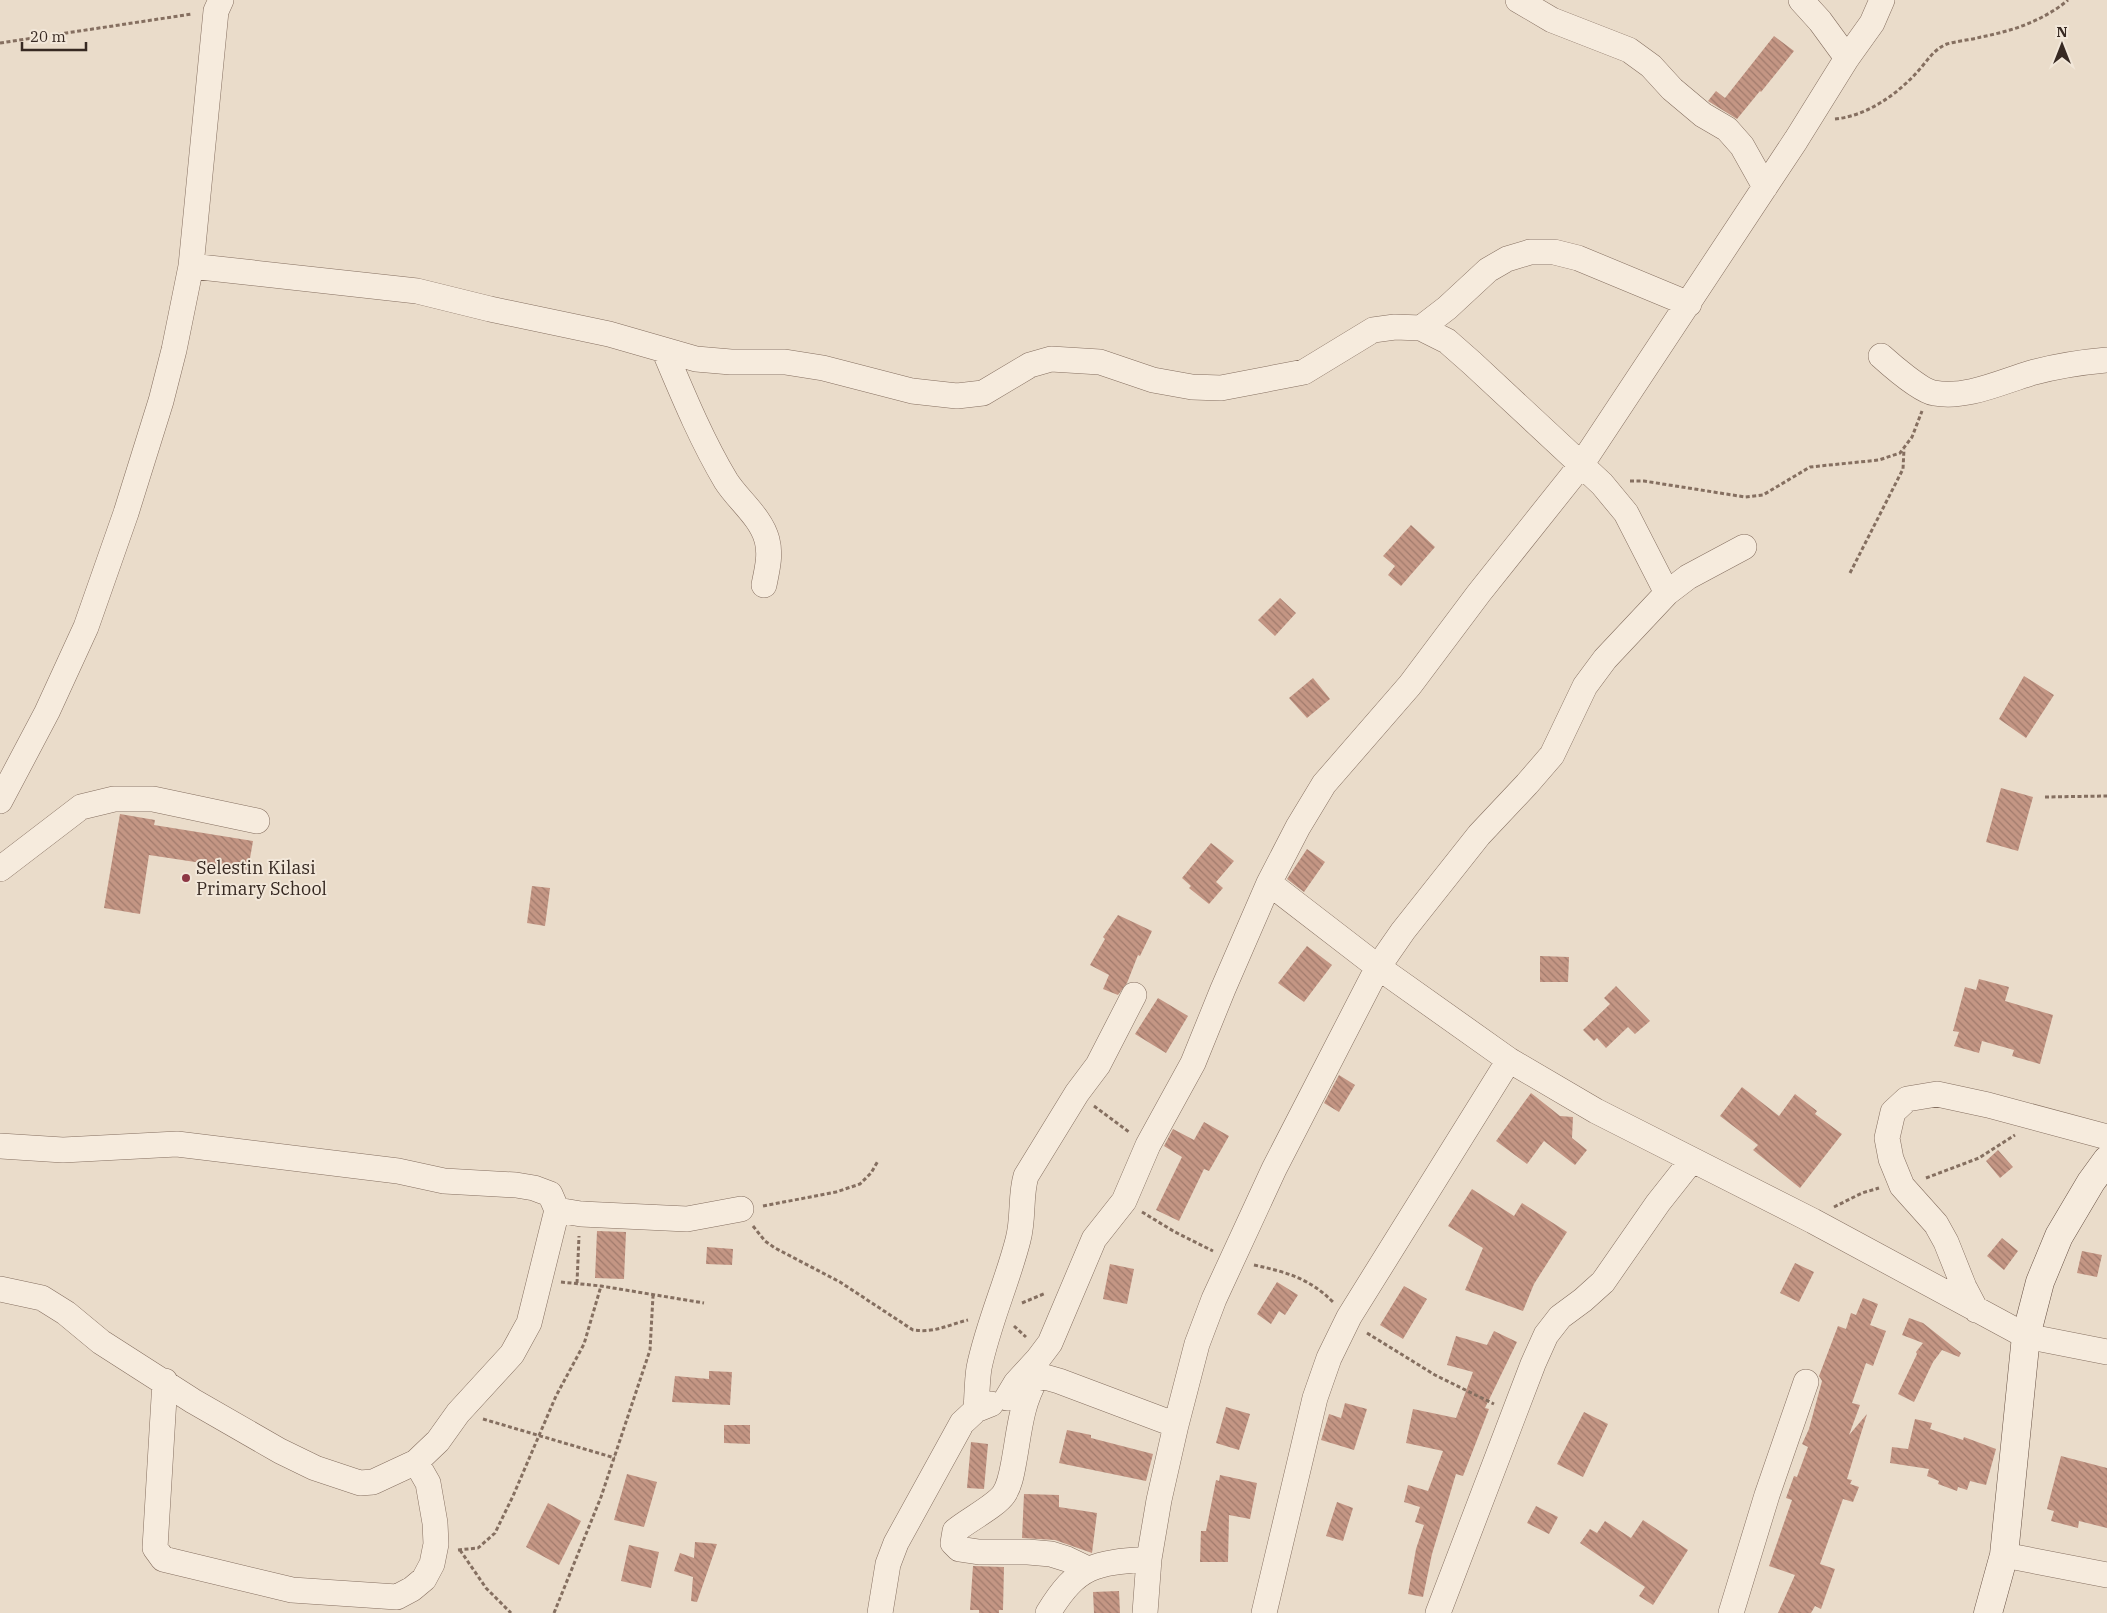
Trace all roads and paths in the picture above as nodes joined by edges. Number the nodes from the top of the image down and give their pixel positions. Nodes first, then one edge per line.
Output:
1 (1518, 0) edge
2 (1801, 0) edge
3 (1882, 0) edge
4 (2068, 0) edge
5 (218, 5) edge
6 (0, 43) edge
7 (1847, 58) junction
8 (1807, 123) junction
9 (1765, 187) junction
10 (191, 266) junction
11 (1689, 304) junction
12 (1421, 328) junction
13 (664, 350) junction
14 (1880, 356) dead end
15 (2107, 360) edge
16 (1932, 393) junction
17 (1904, 448) junction
18 (1590, 473) junction
19 (1744, 547) dead end
20 (1850, 573) dead end
21 (764, 585) dead end
22 (1667, 593) junction
23 (2107, 796) edge
24 (2046, 797) dead end
25 (0, 801) edge
26 (258, 821) dead end
27 (0, 869) edge
28 (1269, 883) junction
29 (1378, 967) junction
30 (1134, 995) dead end
31 (1508, 1060) junction
32 (1077, 1093) junction
33 (2036, 1118) junction
34 (2107, 1137) edge
35 (1148, 1145) junction
36 (0, 1146) edge
37 (1692, 1160) junction
38 (2107, 1160) edge
39 (878, 1161) dead end
40 (1902, 1186) junction
41 (1124, 1201) junction
42 (741, 1208) junction
43 (569, 1212) junction
44 (1812, 1221) junction
45 (1233, 1260) junction
46 (538, 1281) junction
47 (1076, 1282) junction
48 (577, 1283) junction
49 (601, 1286) junction
50 (0, 1289) edge
51 (653, 1296) junction
52 (704, 1303) dead end
53 (1976, 1310) junction
54 (996, 1313) junction
55 (1349, 1317) junction
56 (2026, 1336) junction
57 (2107, 1352) edge
58 (1038, 1359) junction
59 (165, 1381) junction
60 (1806, 1382) dead end
61 (1032, 1386) junction
62 (1007, 1398) junction
63 (976, 1410) junction
64 (458, 1413) junction
65 (1514, 1414) junction
66 (1176, 1425) junction
67 (540, 1435) junction
68 (615, 1458) junction
69 (416, 1462) junction
70 (436, 1544) junction
71 (460, 1550) junction
72 (2004, 1555) junction
73 (1149, 1558) junction
74 (1088, 1569) junction
75 (2107, 1575) edge
76 (324, 1603) edge
77 (511, 1613) edge
78 (554, 1613) edge
79 (880, 1613) edge
80 (1048, 1613) edge
81 (1145, 1613) edge
82 (1264, 1613) edge
83 (1438, 1613) edge
84 (1731, 1613) edge
85 (1988, 1613) edge

1 - 9 street
2 - 7 street
3 - 7 street
4 - 8 path
5 - 6 path
5 - 10 street
7 - 8 street
8 - 9 street
9 - 11 street
10 - 13 street
10 - 25 street
11 - 12 street
11 - 18 street
12 - 13 street
12 - 18 street
13 - 21 street
14 - 16 street
15 - 16 street
16 - 17 path
17 - 18 path
17 - 20 path
18 - 22 street
18 - 28 street
19 - 22 street
22 - 29 street
23 - 24 path
26 - 27 street
28 - 29 street
28 - 35 street
29 - 31 street
29 - 45 street
30 - 32 street
31 - 37 street
31 - 55 street
32 - 35 path
32 - 54 street
33 - 34 street
33 - 40 path
33 - 40 street
35 - 41 street
36 - 43 street
37 - 44 street
37 - 65 street
38 - 56 street
39 - 42 path
40 - 44 path
40 - 53 street
41 - 45 path
41 - 47 street
42 - 43 street
42 - 54 path
43 - 46 street
43 - 48 path
44 - 53 street
45 - 55 path
45 - 66 street
46 - 48 path
46 - 64 street
47 - 54 path
47 - 58 street
48 - 49 path
49 - 51 path
49 - 67 path
50 - 59 street
51 - 52 path
51 - 68 path
53 - 56 street
54 - 58 path
54 - 63 street
55 - 65 path
55 - 82 street
56 - 57 street
56 - 72 street
58 - 62 street
59 - 69 street
59 - 76 street
60 - 84 street
61 - 62 street
61 - 66 street
61 - 74 street
62 - 63 street
63 - 79 street
64 - 67 path
64 - 69 street
65 - 83 street
66 - 73 street
67 - 68 path
67 - 71 path
68 - 78 path
69 - 70 street
70 - 71 path
70 - 76 street
71 - 77 path
72 - 75 street
72 - 85 street
73 - 74 street
73 - 81 street
74 - 80 street

